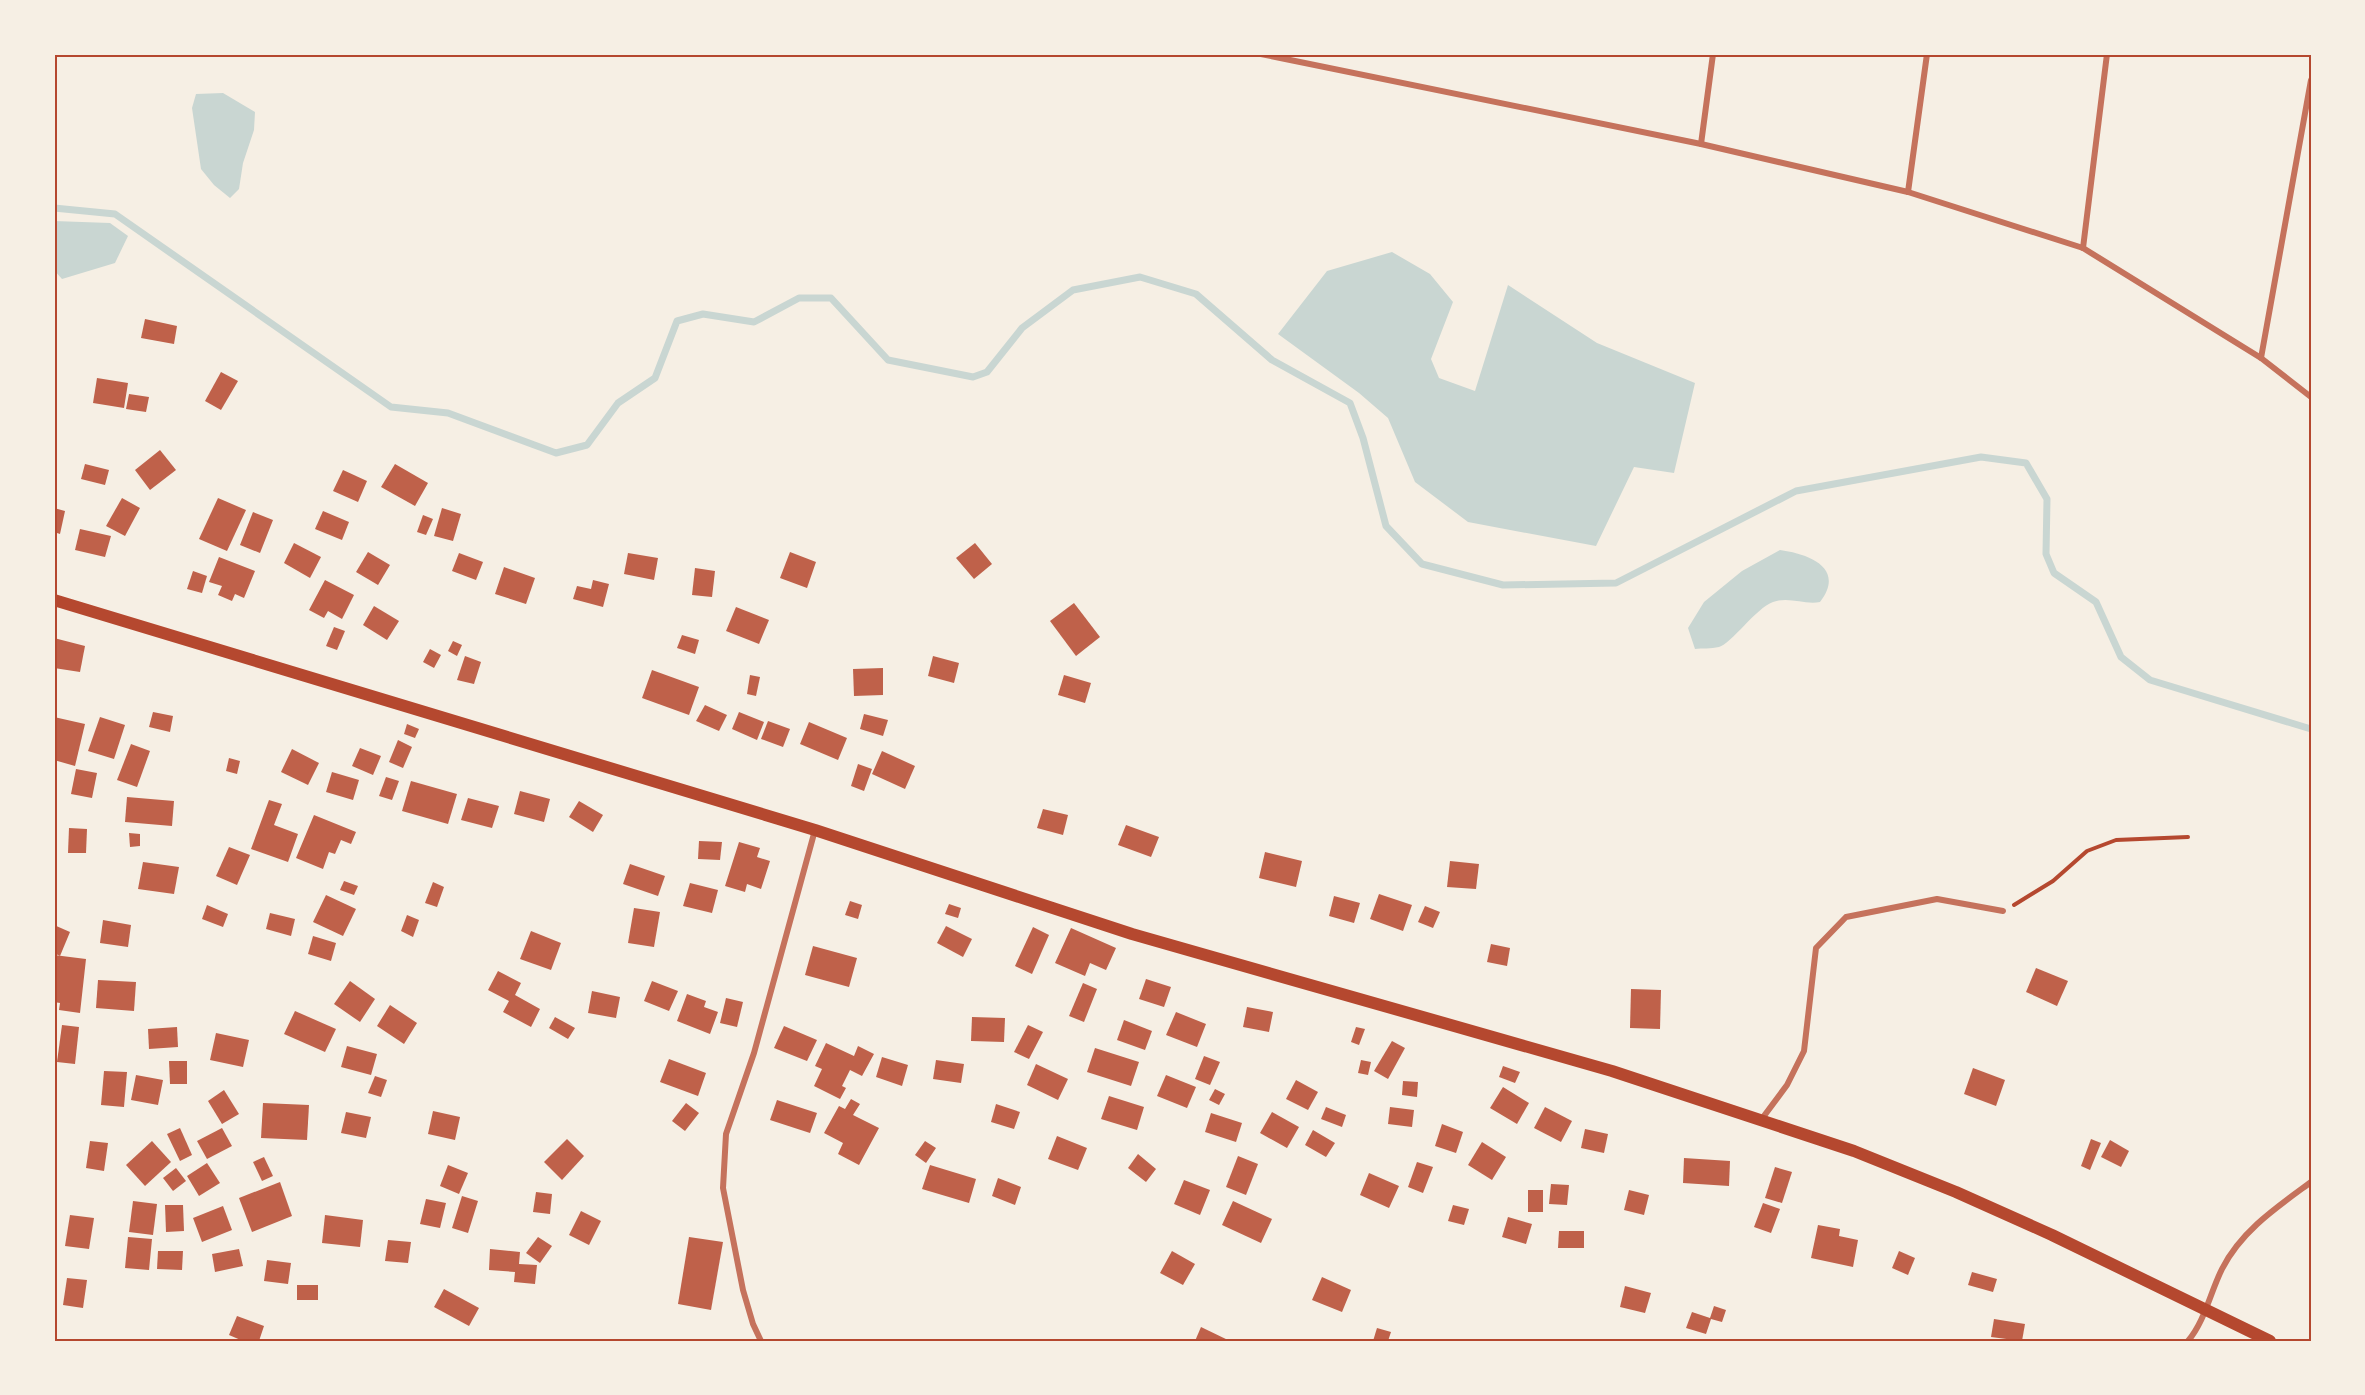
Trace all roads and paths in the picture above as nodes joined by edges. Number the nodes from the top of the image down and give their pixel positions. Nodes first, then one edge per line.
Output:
1 (1260, 54) edge
2 (1713, 54) edge
3 (1927, 54) edge
4 (2107, 54) edge
5 (2311, 80) edge
6 (1701, 144) junction
7 (1908, 192) junction
8 (2083, 248) junction
9 (2261, 358) junction
10 (2311, 396) edge
11 (54, 600) edge
12 (816, 830) junction
13 (2188, 837) dead end
14 (2003, 911) joint
15 (1761, 1121) junction
16 (2311, 1182) edge
17 (2205, 1310) junction
18 (761, 1341) edge
19 (2188, 1341) edge
20 (2270, 1341) edge

1 - 6 street
2 - 6 street
3 - 7 street
4 - 8 street
5 - 9 street
6 - 7 street
7 - 8 street
8 - 9 street
9 - 10 street
11 - 12 main road
12 - 15 main road
12 - 18 street
13 - 14 path
14 - 15 street
15 - 17 main road
16 - 17 street
17 - 19 street
17 - 20 main road

